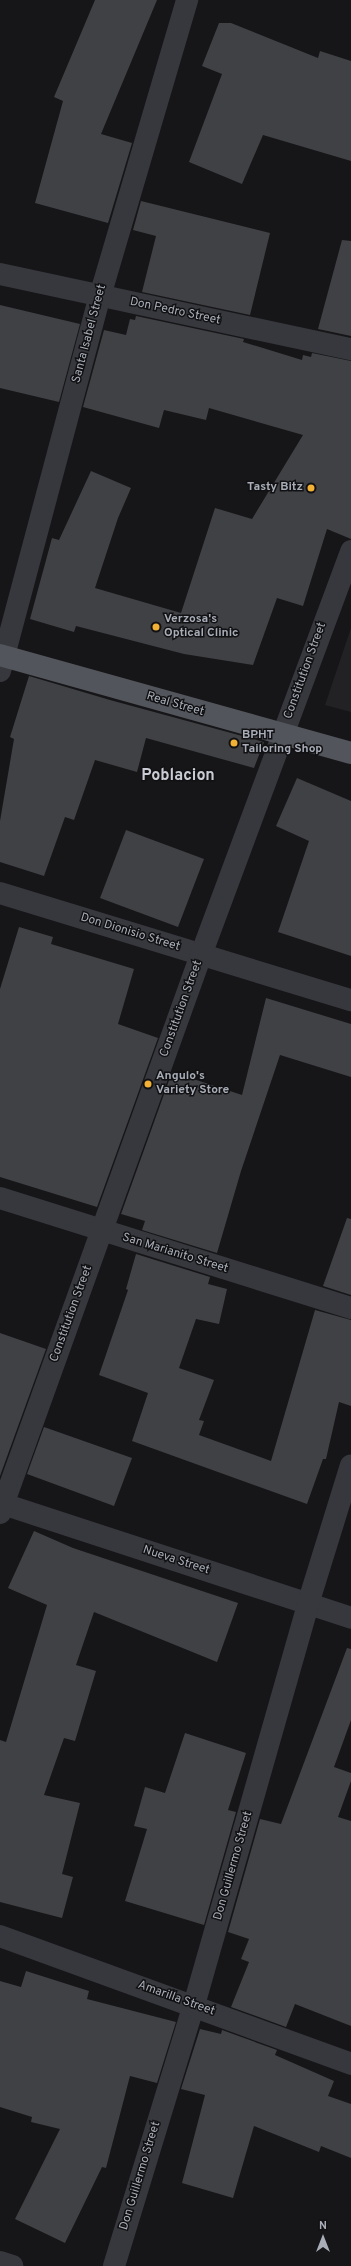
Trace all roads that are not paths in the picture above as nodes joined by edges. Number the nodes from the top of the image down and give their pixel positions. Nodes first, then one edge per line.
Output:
1 (187, 0) edge
2 (0, 274) edge
3 (100, 296) junction
4 (351, 349) edge
5 (351, 551) edge
6 (1, 661) edge
7 (282, 735) junction
8 (351, 753) edge
9 (0, 893) edge
10 (202, 954) junction
11 (351, 1000) edge
12 (0, 1198) edge
13 (102, 1232) junction
14 (351, 1308) edge
15 (351, 1465) edge
16 (1, 1507) edge
17 (308, 1604) junction
18 (351, 1618) edge
19 (0, 1936) edge
20 (194, 2005) junction
21 (351, 2064) edge
22 (0, 2262) edge
23 (12, 2266) edge
24 (114, 2266) edge

1 - 3 street, Santa Isabel Street
2 - 3 street, Don Pedro Street
3 - 4 street, Don Pedro Street
3 - 6 street, Santa Isabel Street
5 - 7 street, Constitution Street
6 - 7 main road, Real Street
7 - 8 main road, Real Street
7 - 10 street, Constitution Street
9 - 10 street, Don Dionisio Street
10 - 11 street, Don Dionisio Street
10 - 13 street, Constitution Street
12 - 13 street, San Marianito Street
13 - 14 street, San Marianito Street
13 - 16 street, Constitution Street
15 - 17 street, Don Guillermo Street
16 - 17 street, Nueva Street
17 - 18 street, Nueva Street
17 - 20 street, Don Guillermo Street
19 - 20 street, Amarilla Street
20 - 21 street, Amarilla Street
20 - 24 street, Don Guillermo Street
22 - 23 street

